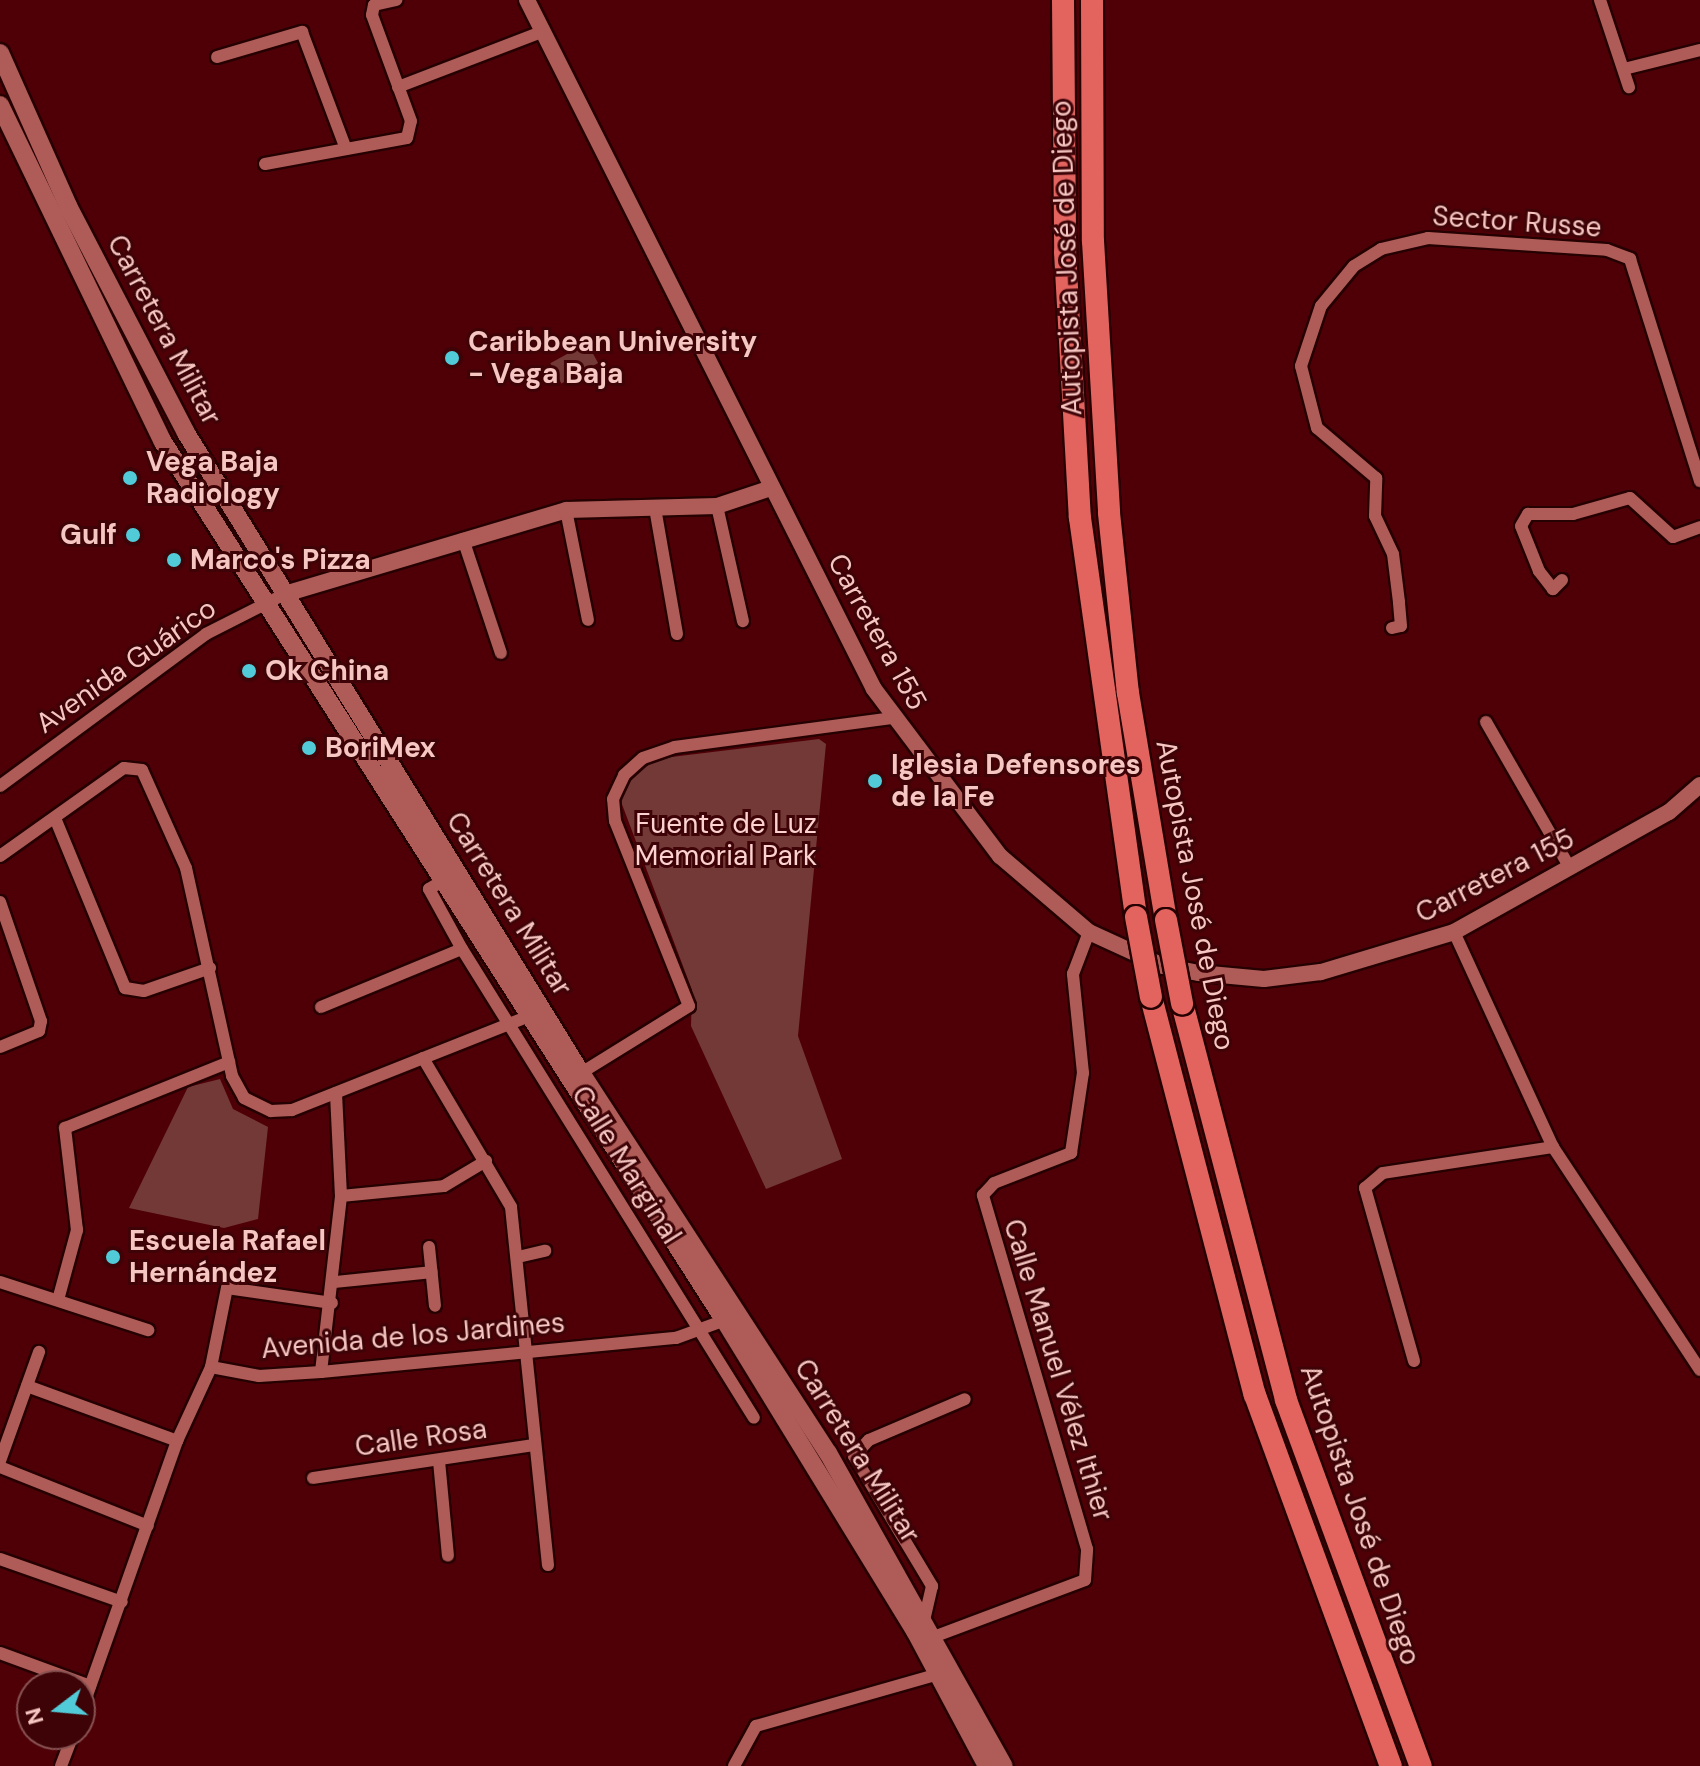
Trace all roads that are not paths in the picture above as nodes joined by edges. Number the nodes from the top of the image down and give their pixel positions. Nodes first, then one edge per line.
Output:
1 (396, 0) edge
2 (527, 0) edge
3 (1063, 0) edge
4 (1092, 0) edge
5 (1600, 0) edge
6 (544, 31) junction
7 (1700, 50) edge
8 (0, 53) edge
9 (217, 57) dead end
10 (1624, 69) junction
11 (398, 87) junction
12 (1629, 87) dead end
13 (0, 105) edge
14 (346, 149) junction
15 (265, 164) dead end
16 (1700, 481) edge
17 (771, 488) junction
18 (717, 506) junction
19 (655, 508) junction
20 (566, 510) junction
21 (1700, 527) edge
22 (463, 539) junction
23 (1562, 580) dead end
24 (285, 594) junction
25 (265, 602) junction
26 (588, 620) dead end
27 (743, 621) dead end
28 (1392, 628) dead end
29 (677, 634) dead end
30 (501, 653) dead end
31 (893, 718) junction
32 (1486, 722) dead end
33 (1700, 785) edge
34 (0, 786) edge
35 (55, 818) junction
36 (0, 856) edge
37 (1570, 868) junction
38 (441, 882) junction
39 (0, 902) edge
40 (1089, 932) junction
41 (1454, 932) junction
42 (462, 949) junction
43 (210, 968) junction
44 (321, 1007) dead end
45 (527, 1017) junction
46 (508, 1024) junction
47 (0, 1047) edge
48 (423, 1058) junction
49 (229, 1062) junction
50 (581, 1073) junction
51 (336, 1093) junction
52 (1553, 1147) junction
53 (486, 1161) junction
54 (341, 1196) junction
55 (429, 1247) dead end
56 (545, 1251) dead end
57 (518, 1257) junction
58 (431, 1272) junction
59 (0, 1282) edge
60 (335, 1282) junction
61 (58, 1300) junction
62 (332, 1303) junction
63 (435, 1306) dead end
64 (731, 1317) junction
65 (148, 1330) dead end
66 (704, 1332) junction
67 (39, 1352) dead end
68 (527, 1352) junction
69 (1414, 1361) dead end
70 (211, 1367) junction
71 (1700, 1370) edge
72 (321, 1372) junction
73 (27, 1386) junction
74 (965, 1399) dead end
75 (754, 1418) dead end
76 (177, 1441) junction
77 (535, 1445) junction
78 (828, 1453) junction
79 (854, 1456) junction
80 (439, 1461) junction
81 (0, 1464) edge
82 (313, 1478) dead end
83 (148, 1526) junction
84 (448, 1556) dead end
85 (0, 1559) edge
86 (548, 1565) dead end
87 (122, 1602) junction
88 (925, 1617) junction
89 (936, 1636) junction
90 (0, 1653) edge
91 (46, 1670) edge
92 (96, 1670) edge
93 (939, 1674) junction
94 (734, 1766) edge
95 (987, 1766) edge
96 (1004, 1766) edge
97 (1391, 1766) edge
98 (1421, 1766) edge

1 - 11 street
2 - 6 street, Carretera 155
3 - 97 highway, Autopista José de Diego, bridge
4 - 98 highway, Autopista José de Diego, bridge
5 - 10 street
6 - 11 street
6 - 17 street, Carretera 155
7 - 10 street
8 - 24 main road, Carretera Militar
9 - 14 street
10 - 12 street
11 - 14 street
13 - 25 main road, Carretera Militar
14 - 15 street
16 - 28 street, Sector Russe
17 - 18 street
17 - 31 street, Carretera 155
18 - 19 street
18 - 27 street
19 - 20 street
19 - 29 street
20 - 22 street
20 - 26 street
21 - 23 street
22 - 24 street
22 - 30 street
24 - 25 street, Avenida Guárico
24 - 50 main road, Carretera Militar
25 - 34 street, Avenida Guárico
25 - 38 main road, Carretera Militar
31 - 40 street, Carretera 155
31 - 50 street
32 - 37 street
33 - 37 street, Carretera 155
35 - 36 street
35 - 43 street
35 - 43 street
37 - 41 street, Carretera 155
38 - 42 street, Calle Marginal
38 - 45 main road, Carretera Militar
39 - 47 street
40 - 41 street, Carretera 155
40 - 89 street, Calle Manuel Vélez Ithier
41 - 52 street
42 - 44 street
42 - 46 street, Calle Marginal
43 - 49 street
45 - 46 street
45 - 64 main road, Carretera Militar
46 - 48 street
46 - 66 street, Calle Marginal
48 - 51 street
48 - 53 street
49 - 51 street
49 - 61 street
50 - 64 main road, Carretera Militar
51 - 54 street
52 - 69 street
52 - 71 street
53 - 54 street
53 - 57 street
54 - 60 street
55 - 58 street
56 - 57 street
57 - 68 street
58 - 60 street
58 - 63 street
59 - 61 street
60 - 62 street
61 - 65 street
62 - 70 street
62 - 72 street
64 - 66 street
64 - 78 main road, Carretera Militar
64 - 93 main road, Carretera Militar
66 - 68 street, Avenida de los Jardines
66 - 75 street, Calle Marginal
67 - 73 street
68 - 72 street, Avenida de los Jardines
68 - 77 street
70 - 72 street, Avenida de los Jardines
70 - 76 street
73 - 76 street
73 - 81 street
74 - 79 street
76 - 83 street
77 - 80 street, Calle Rosa
77 - 86 street
78 - 79 street
78 - 88 main road, Carretera Militar
79 - 88 street
80 - 82 street, Calle Rosa
80 - 84 street
81 - 83 street
83 - 87 street
85 - 87 street
87 - 92 street
88 - 89 main road, Carretera Militar
89 - 96 main road, Carretera Militar
90 - 91 street
93 - 94 street
93 - 95 main road, Carretera Militar

